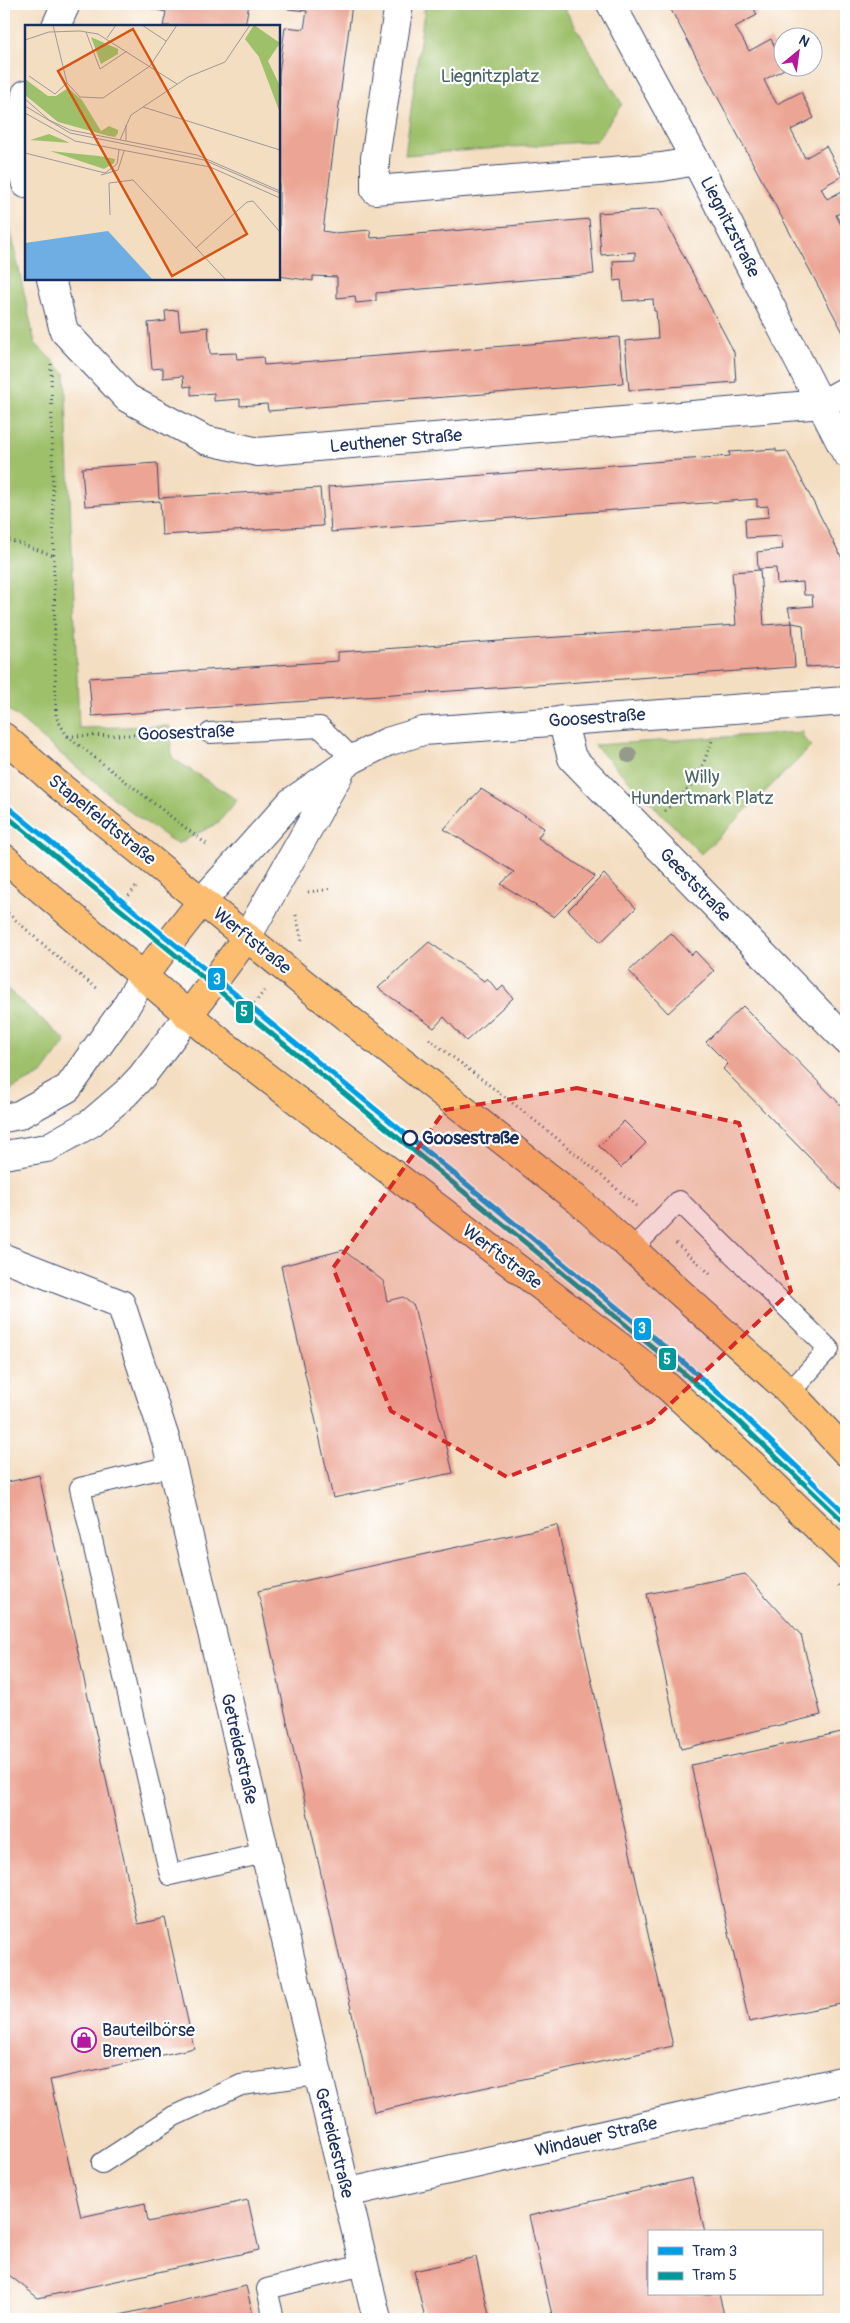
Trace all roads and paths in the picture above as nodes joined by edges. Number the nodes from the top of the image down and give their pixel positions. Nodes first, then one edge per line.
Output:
1 (66, 4) edge
2 (399, 4) edge
3 (611, 4) edge
4 (56, 25) edge
5 (25, 98) edge
6 (11, 154) edge
7 (696, 161) junction
8 (25, 182) edge
9 (51, 280) edge
10 (64, 331) junction
11 (846, 390) edge
12 (822, 404) junction
13 (846, 452) edge
14 (4, 538) edge
15 (52, 555) junction
16 (846, 701) edge
17 (724, 710) junction
18 (562, 720) junction
19 (210, 733) joint
20 (67, 736) junction
21 (4, 737) edge
22 (348, 762) junction
23 (643, 832) junction
24 (214, 850) dead end
25 (4, 858) edge
26 (162, 868) junction
27 (202, 901) junction
28 (4, 910) edge
29 (97, 936) junction
30 (247, 937) junction
31 (302, 942) dead end
32 (283, 967) junction
33 (144, 975) junction
34 (188, 1016) junction
35 (846, 1040) edge
36 (223, 1044) junction
37 (4, 1118) edge
38 (4, 1155) edge
39 (632, 1249) junction
40 (4, 1258) edge
41 (790, 1392) junction
42 (846, 1452) edge
43 (171, 1466) junction
44 (846, 1555) edge
45 (264, 1853) junction
46 (317, 2075) junction
47 (846, 2080) edge
48 (102, 2163) dead end
49 (346, 2193) junction
50 (363, 2264) junction
51 (274, 2319) edge
52 (377, 2319) edge

1 - 4 street
2 - 7 street
3 - 7 street, Liegnitzstraße
5 - 6 street
6 - 8 street
7 - 12 street, Liegnitzstraße
9 - 10 street, Leuthener Straße
10 - 12 street, Leuthener Straße
10 - 15 path
11 - 12 street
12 - 13 street, Liegnitzstraße
14 - 15 path
15 - 20 path
16 - 17 street, Goosestraße
17 - 18 street, Goosestraße
17 - 23 path
18 - 22 street, Goosestraße
18 - 23 street, Geeststraße
19 - 20 path, Goosestraße
19 - 22 lane, Goosestraße
20 - 24 path
21 - 26 main road, Stapelfeldtstraße
22 - 27 street, Goosestraße
22 - 30 street
23 - 35 street, Geeststraße
25 - 29 main road
26 - 27 main road, Stapelfeldtstraße
26 - 29 path
27 - 30 main road, Werftstraße
27 - 33 main road
28 - 29 path
29 - 33 main road
30 - 32 main road, Werftstraße
30 - 34 main road
31 - 32 path
32 - 36 path
32 - 39 main road, Werftstraße
33 - 34 main road, Werftstraße
33 - 37 street
34 - 36 main road, Werftstraße
34 - 38 street
36 - 44 main road, Werftstraße
39 - 41 main road, Werftstraße
39 - 41 lane
40 - 43 street, Getreidestraße
41 - 42 main road, Werftstraße
43 - 45 street, Getreidestraße
43 - 45 lane
45 - 46 street, Getreidestraße
46 - 48 lane
46 - 49 street, Getreidestraße
47 - 49 street, Windauer Straße
49 - 50 street, Getreidestraße
50 - 51 lane
50 - 52 street, Getreidestraße

